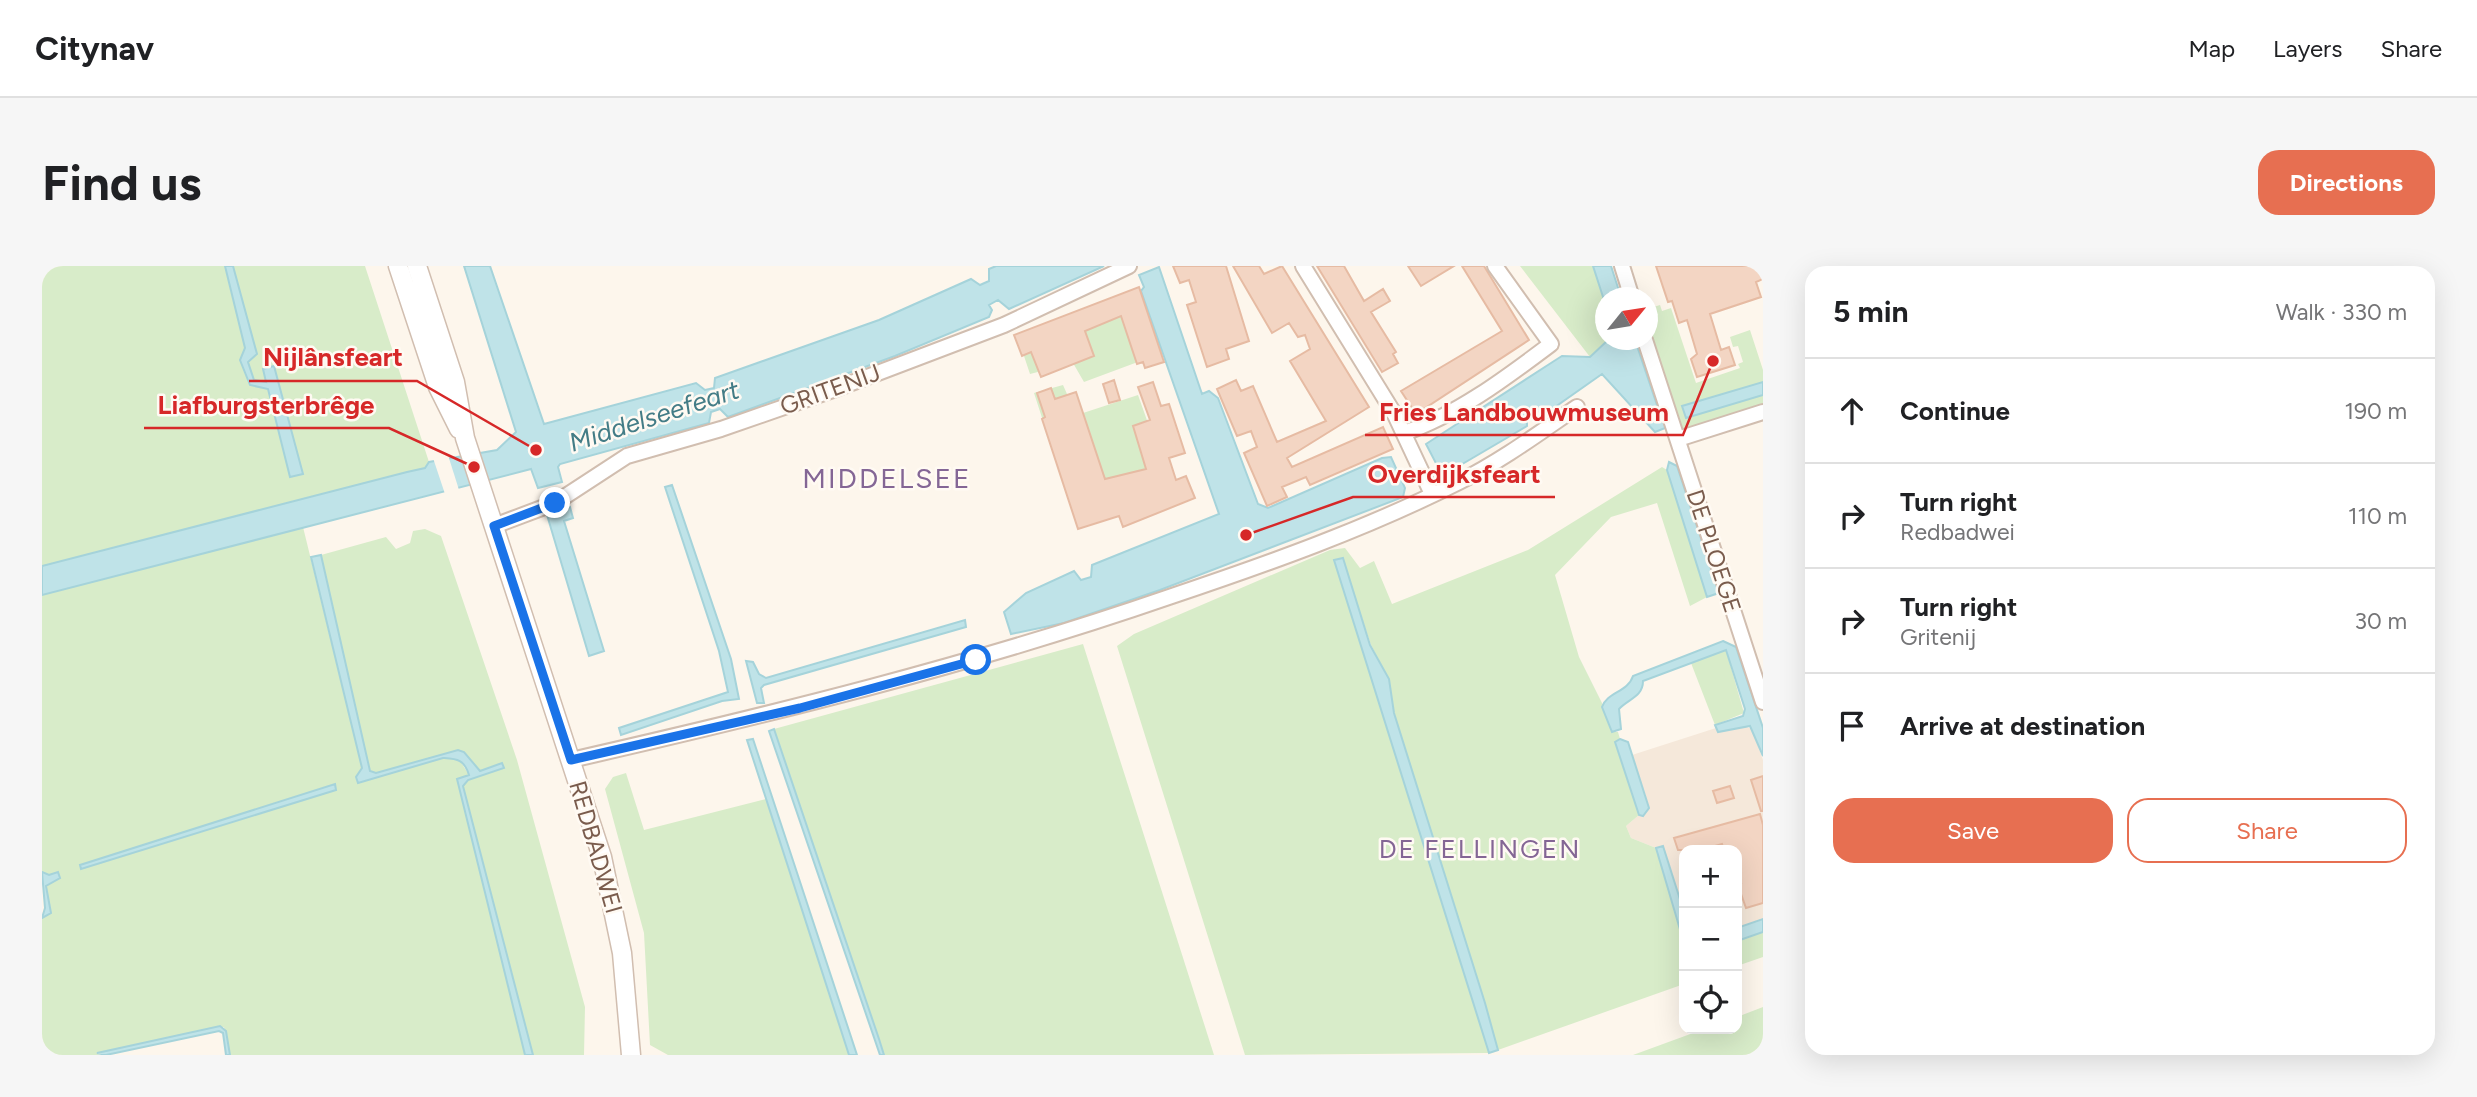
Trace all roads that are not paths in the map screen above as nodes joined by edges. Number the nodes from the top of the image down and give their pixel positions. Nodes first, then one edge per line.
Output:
1 (398, 266) edge
2 (417, 266) edge
3 (1129, 266) edge
4 (1303, 266) edge
5 (1495, 266) edge
6 (1622, 266) edge
7 (1629, 287) edge
8 (1648, 350) edge
9 (1577, 407) dead end
10 (1763, 412) edge
11 (1404, 433) junction
12 (465, 438) junction
13 (1678, 439) junction
14 (1432, 494) junction
15 (494, 526) junction
16 (1763, 702) edge
17 (571, 760) junction
18 (631, 1055) edge

1 - 12 street
2 - 12 street
3 - 15 street, GRITENIJ
4 - 11 street
5 - 11 street
6 - 7 street
8 - 13 street, DE PLOEGE
9 - 14 street
10 - 13 street
11 - 14 street
12 - 15 street, REDBADWEI
13 - 16 street, DE PLOEGE
14 - 17 street
15 - 17 street, REDBADWEI
17 - 18 street, REDBADWEI

